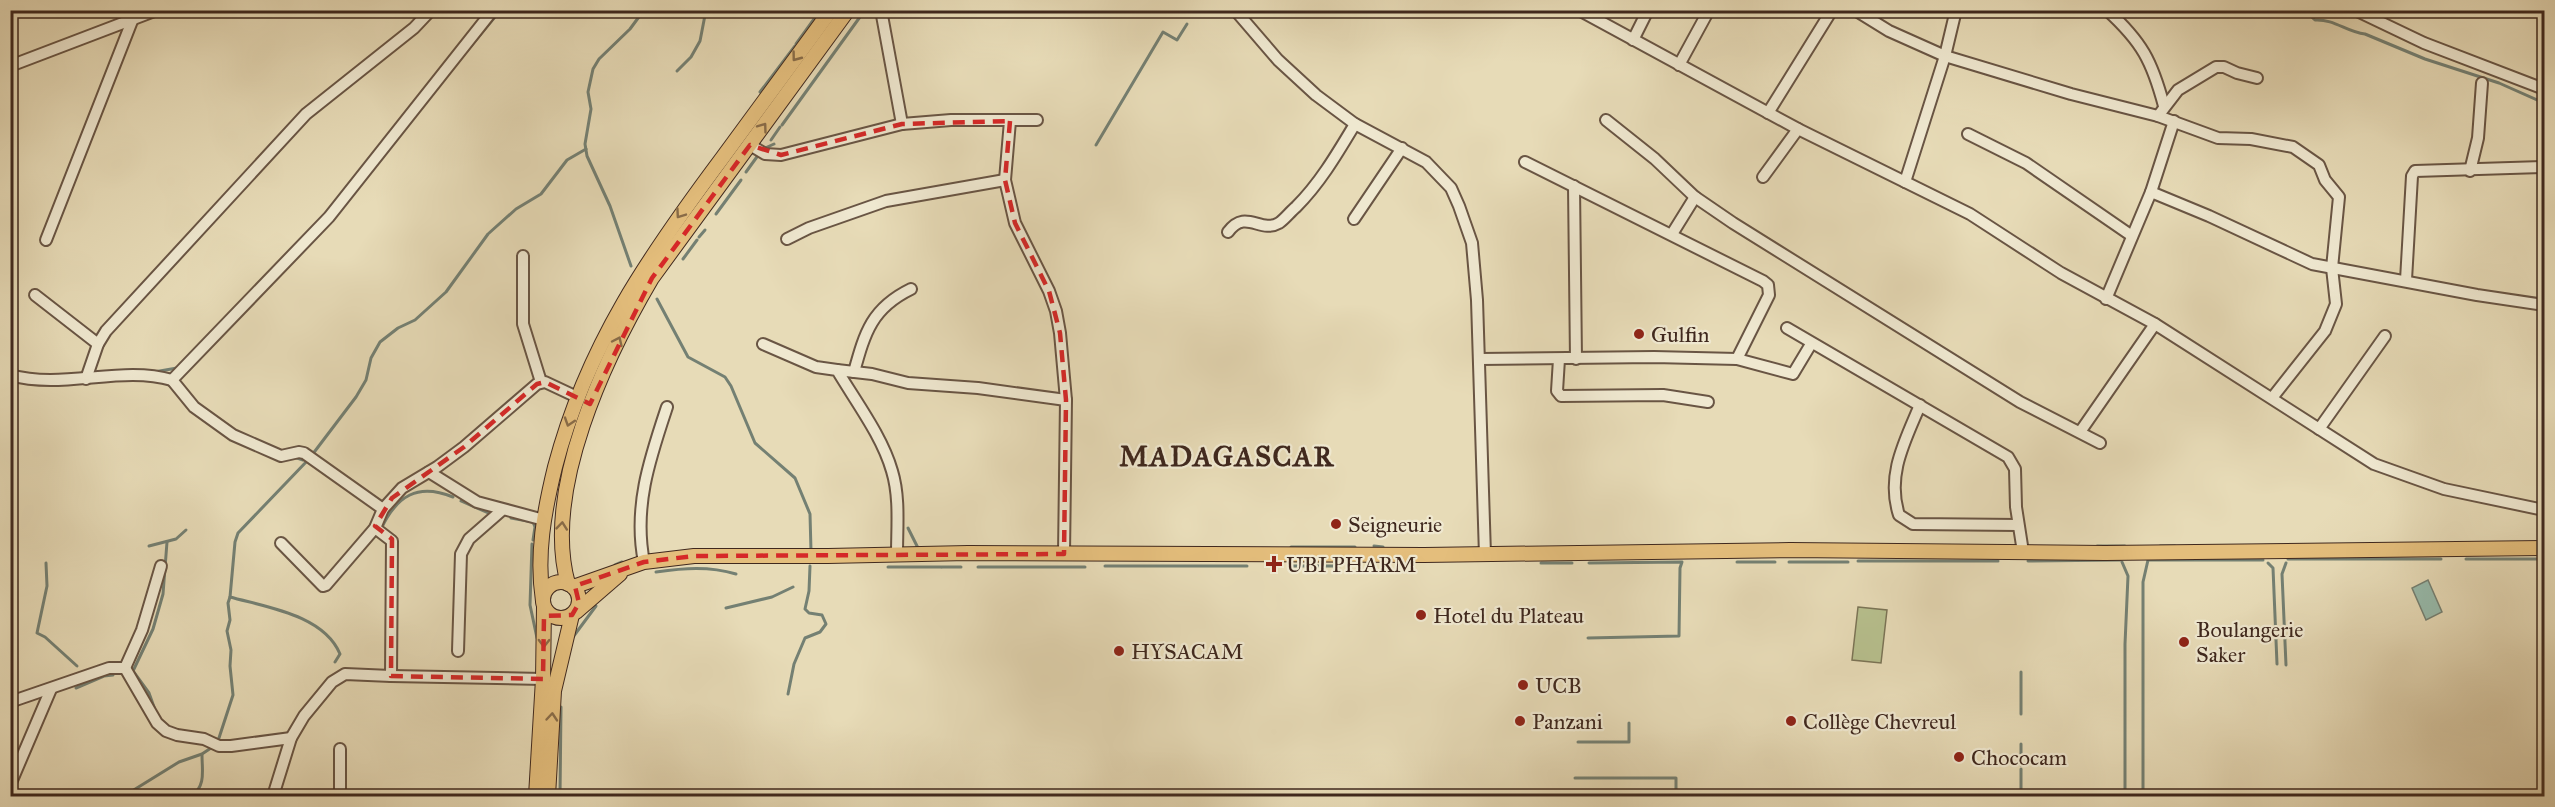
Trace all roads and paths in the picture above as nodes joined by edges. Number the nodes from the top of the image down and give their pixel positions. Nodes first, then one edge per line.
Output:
1 (157, 10) edge
2 (431, 10) edge
3 (493, 10) edge
4 (831, 10) edge
5 (848, 10) edge
6 (881, 10) edge
7 (1235, 10) edge
8 (1579, 10) edge
9 (1648, 10) edge
10 (1709, 10) edge
11 (1832, 10) edge
12 (1855, 10) edge
13 (1956, 10) edge
14 (2107, 10) edge
15 (2355, 10) edge
16 (132, 21) junction
17 (1633, 40) junction
18 (1944, 56) junction
19 (1679, 65) junction
20 (10, 66) edge
21 (2257, 78) dead end
22 (2482, 83) dead end
23 (2544, 89) edge
24 (2161, 111) junction
25 (1768, 113) junction
26 (1010, 120) junction
27 (1037, 120) dead end
28 (1606, 120) dead end
29 (2174, 121) junction
30 (902, 123) junction
31 (1355, 124) junction
32 (1798, 129) junction
33 (1968, 134) dead end
34 (750, 145) junction
35 (1402, 148) junction
36 (1525, 162) dead end
37 (2544, 168) edge
38 (2470, 171) junction
39 (1763, 177) dead end
40 (1005, 180) junction
41 (1905, 182) junction
42 (1574, 186) junction
43 (2151, 192) junction
44 (1695, 197) junction
45 (1354, 219) dead end
46 (1228, 232) dead end
47 (1672, 234) junction
48 (2133, 236) junction
49 (787, 239) dead end
50 (46, 240) dead end
51 (523, 256) dead end
52 (2332, 268) junction
53 (2406, 280) junction
54 (911, 289) dead end
55 (35, 295) dead end
56 (2106, 299) junction
57 (2544, 305) edge
58 (2155, 324) junction
59 (1787, 328) dead end
60 (2385, 336) dead end
61 (763, 344) dead end
62 (1811, 344) junction
63 (98, 345) junction
64 (1737, 358) junction
65 (1480, 359) junction
66 (1559, 359) junction
67 (1576, 359) junction
68 (837, 370) junction
69 (854, 372) junction
70 (10, 375) edge
71 (86, 379) junction
72 (172, 380) junction
73 (541, 382) junction
74 (576, 397) junction
75 (2272, 398) junction
76 (1066, 400) junction
77 (1708, 402) dead end
78 (1920, 405) junction
79 (667, 407) dead end
80 (2319, 429) junction
81 (2080, 432) junction
82 (2100, 443) dead end
83 (429, 472) junction
84 (550, 486) junction
85 (567, 489) junction
86 (383, 509) junction
87 (501, 510) junction
88 (2544, 510) edge
89 (544, 520) junction
90 (375, 528) junction
91 (2019, 530) junction
92 (280, 543) dead end
93 (2544, 548) edge
94 (2023, 550) junction
95 (897, 554) junction
96 (1064, 554) junction
97 (1485, 555) junction
98 (644, 562) junction
99 (161, 566) dead end
100 (628, 567) junction
101 (570, 585) junction
102 (544, 604) junction
103 (573, 614) junction
104 (458, 651) dead end
105 (125, 668) junction
106 (390, 676) junction
107 (543, 679) junction
108 (51, 689) junction
109 (10, 702) edge
110 (291, 738) junction
111 (340, 749) dead end
112 (10, 786) edge
113 (273, 796) edge
114 (340, 796) edge
115 (536, 796) edge
116 (548, 796) edge

1 - 16 street
2 - 63 street
3 - 72 street
4 -> 74 main road
34 -> 5 main road
6 - 30 street
7 - 31 street
8 - 17 street
9 - 17 street
10 - 19 street
11 - 25 street
12 - 18 street
13 - 18 street
14 - 24 street
15 - 23 street
16 - 20 street
16 - 50 street
17 - 19 street
18 - 24 street
18 - 41 street
19 - 25 street
21 - 24 street
22 - 38 street
24 - 29 street
25 - 32 street
26 - 27 street
26 - 30 street
26 - 40 street
28 - 44 street
29 - 43 street
29 - 52 street
30 - 34 street
31 - 35 street
31 - 46 street
32 - 39 street
32 - 41 street
33 - 48 street
85 -> 34 main road
35 - 45 street
35 - 65 street
36 - 42 street
37 - 38 street
38 - 53 street
40 - 49 street
40 - 76 street
41 - 56 street
42 - 47 street
42 - 67 street
43 - 48 street
43 - 52 street
44 - 47 street
44 - 81 street
47 - 64 street
48 - 56 street
51 - 73 street
52 - 53 street
52 - 75 street
53 - 57 street
54 - 69 street
55 - 63 street
56 - 58 street
58 - 75 street
58 - 81 street
59 - 62 street
60 - 80 street
61 - 68 street
62 - 64 street
62 - 78 street
63 - 71 street
64 - 67 street
65 - 66 street
65 - 97 street
66 - 67 street
66 - 77 street
68 - 69 street
68 - 95 street
69 - 76 street
70 - 71 street
71 - 72 street
72 - 86 street
73 - 74 street
73 - 83 street
74 -> 84 main road
75 - 80 street
76 - 96 street
78 - 91 street
78 - 91 street
79 - 98 street
80 - 88 street
81 - 82 street
83 - 86 street
83 - 87 street
84 - 85 main road
84 - 89 main road
101 -> 85 main road
86 - 90 street
87 - 89 street
87 - 104 street
89 - 102 main road
90 - 92 street
90 - 106 street
91 - 94 street
93 - 94 main road
94 - 97 main road
95 - 96 main road
95 - 98 main road
96 - 97 main road
98 - 100 main road
99 - 105 street
100 - 101 main road
100 - 103 main road
101 - 102 main road
101 - 103 main road
102 - 103 main road
102 -> 107 main road
116 -> 103 main road
105 - 108 street
105 - 110 street
106 - 107 street
106 - 110 street
107 - 115 main road
108 - 109 street
108 - 112 street
110 - 113 street
111 - 114 street

